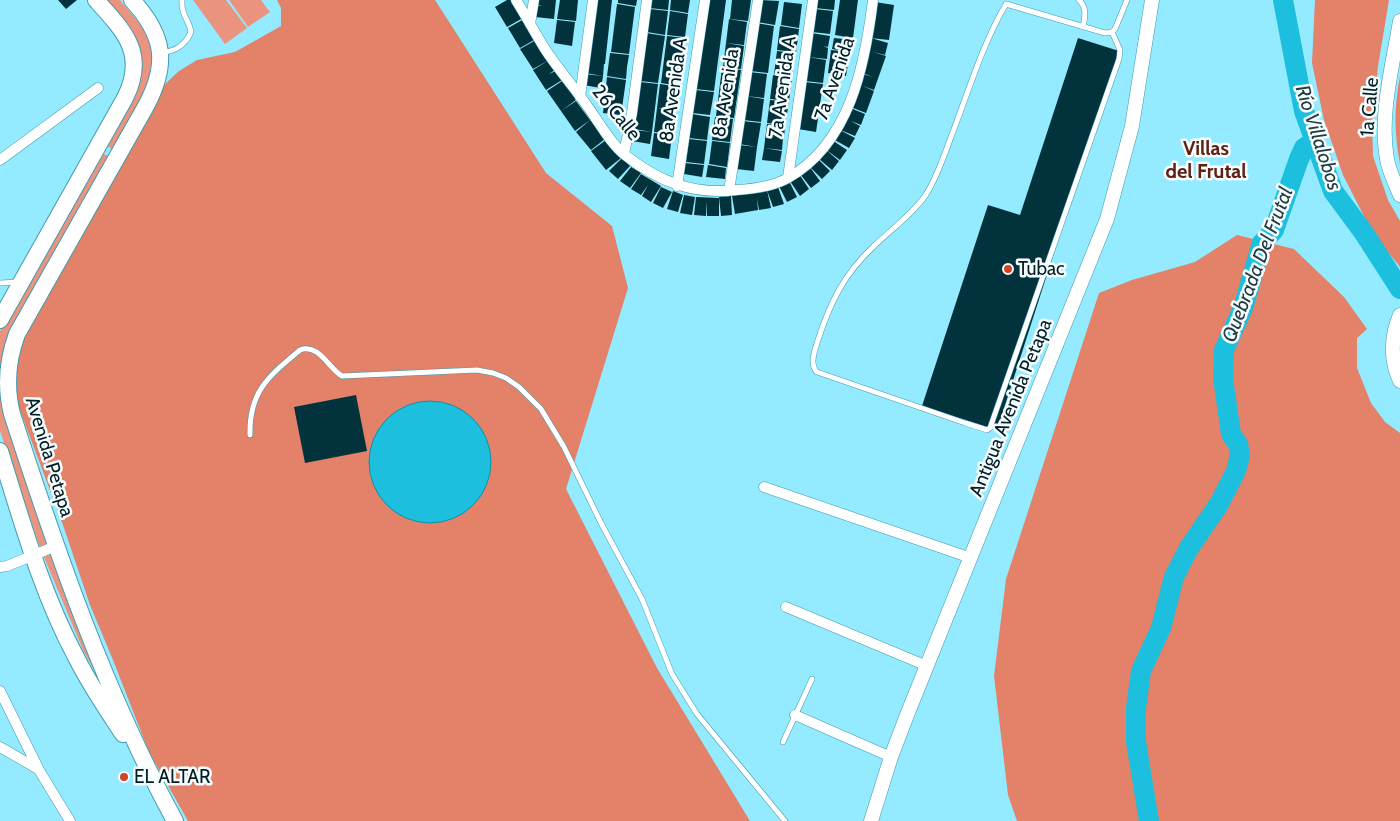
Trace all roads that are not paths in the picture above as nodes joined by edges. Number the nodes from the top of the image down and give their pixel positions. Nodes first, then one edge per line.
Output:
1 (96, 0) edge
2 (132, 0) edge
3 (182, 0) edge
4 (516, 0) edge
5 (534, 0) edge
6 (593, 0) edge
7 (648, 0) edge
8 (705, 0) edge
9 (758, 0) edge
10 (814, 0) edge
11 (873, 0) edge
12 (1079, 0) edge
13 (1127, 0) edge
14 (1152, 0) edge
15 (1007, 2) edge
16 (1400, 21) edge
17 (530, 24) junction
18 (1082, 28) junction
19 (1112, 32) junction
20 (160, 53) junction
21 (98, 88) dead end
22 (580, 97) junction
23 (97, 146) junction
24 (624, 154) junction
25 (117, 157) junction
26 (0, 160) edge
27 (788, 178) junction
28 (677, 186) junction
29 (729, 191) junction
30 (1400, 195) edge
31 (21, 282) junction
32 (0, 283) edge
33 (1400, 315) edge
34 (0, 320) edge
35 (1400, 381) edge
36 (250, 435) dead end
37 (0, 451) edge
38 (764, 487) dead end
39 (56, 546) junction
40 (33, 555) junction
41 (971, 558) junction
42 (0, 567) edge
43 (786, 607) dead end
44 (927, 666) junction
45 (812, 679) dead end
46 (0, 691) edge
47 (795, 715) junction
48 (783, 742) dead end
49 (0, 746) edge
50 (892, 757) junction
51 (39, 770) junction
52 (149, 773) junction
53 (70, 821) edge
54 (175, 821) edge
55 (785, 821) edge
56 (872, 821) edge

1 - 23 main road
2 - 20 main road, Avenida Petapa
3 - 20 lane
4 - 17 street, 26 Calle
5 - 17 street
6 - 22 street
7 - 24 street
8 - 28 street, 8a Avenida A
9 - 29 street, 8a Avenida
10 - 27 street, 7a Avenida A
11 - 27 street, 7a Avenida
12 - 18 lane
13 - 19 lane
14 - 41 main road, Antigua Avenida Petapa
15 - 18 lane
15 - 19 lane
16 - 30 main road, 1a Calle
17 - 22 street, 26 Calle
18 - 19 lane
20 - 25 main road, Avenida Petapa
21 - 26 street
22 - 24 street, 26 Calle
23 - 25 main road
23 - 31 main road
24 - 28 street, 26 Calle
25 - 39 main road, Avenida Petapa
27 - 29 street, 26 Calle
28 - 29 street, 26 Calle
31 - 32 lane
31 - 34 main road
33 - 35 main road
36 - 55 lane
37 - 40 main road, Avenida Petapa
38 - 41 street
39 - 40 street
39 - 52 main road, Avenida Petapa
40 - 42 street
40 - 52 main road, Avenida Petapa
41 - 44 main road, Antigua Avenida Petapa
43 - 44 street
44 - 50 main road, Antigua Avenida Petapa
45 - 47 lane
46 - 51 street
47 - 48 lane
47 - 50 street
49 - 51 street
50 - 56 main road, Antigua Avenida Petapa
51 - 53 street
52 - 54 main road, Avenida Petapa

